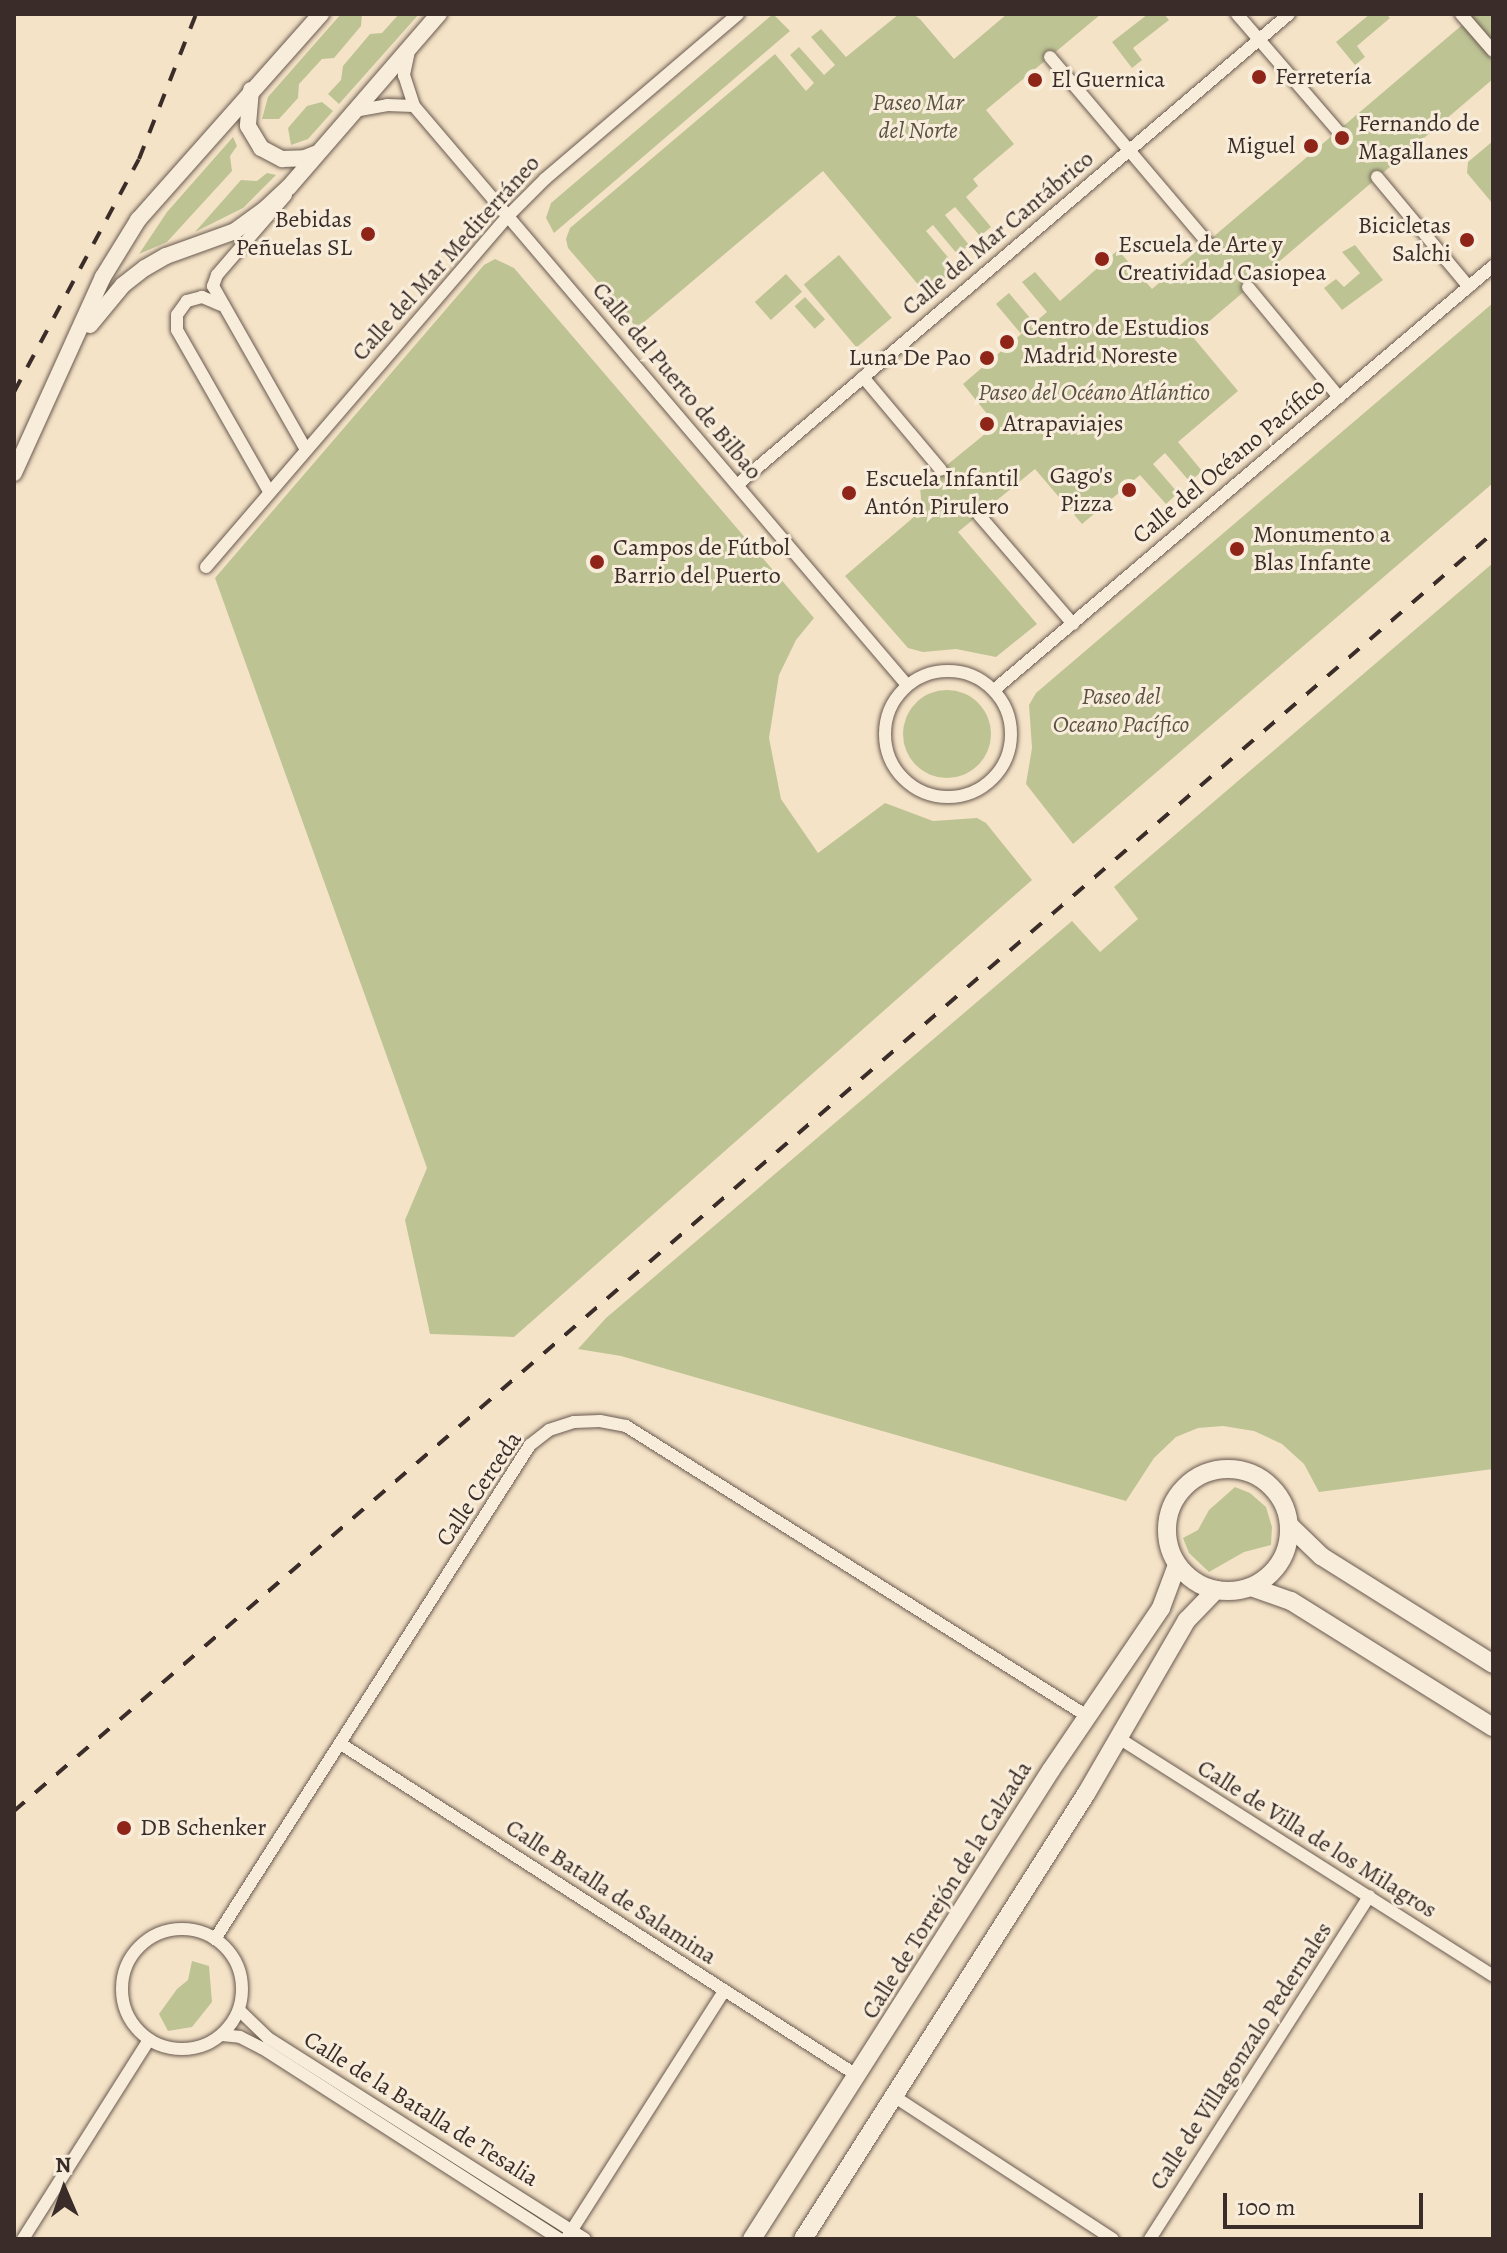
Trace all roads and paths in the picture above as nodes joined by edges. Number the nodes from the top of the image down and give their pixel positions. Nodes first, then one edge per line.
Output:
1 (321, 14) edge
2 (439, 14) edge
3 (738, 14) edge
4 (1237, 14) edge
5 (1289, 14) edge
6 (1461, 14) edge
7 (1259, 39) junction
8 (409, 48) junction
9 (1493, 51) edge
10 (1050, 57) dead end
11 (252, 89) junction
12 (414, 106) junction
13 (354, 111) junction
14 (1338, 131) dead end
15 (1129, 150) junction
16 (318, 153) junction
17 (1377, 177) dead end
18 (289, 187) junction
19 (508, 216) junction
20 (1207, 242) dead end
21 (1493, 266) edge
22 (1248, 287) dead end
23 (1469, 287) junction
24 (221, 305) junction
25 (73, 349) junction
26 (863, 377) junction
27 (1339, 397) junction
28 (305, 448) junction
29 (941, 470) dead end
30 (14, 473) edge
31 (737, 485) junction
32 (269, 491) junction
33 (979, 515) dead end
34 (206, 567) dead end
35 (1073, 624) junction
36 (907, 685) junction
37 (994, 690) junction
38 (1289, 1525) junction
39 (1177, 1565) junction
40 (1251, 1587) junction
41 (1216, 1590) junction
42 (1493, 1664) edge
43 (1087, 1716) junction
44 (1493, 1727) edge
45 (1117, 1737) junction
46 (341, 1744) junction
47 (1369, 1896) junction
48 (215, 1939) junction
49 (1493, 1976) edge
50 (724, 1991) junction
51 (239, 2010) junction
52 (222, 2035) junction
53 (149, 2040) junction
54 (858, 2076) junction
55 (895, 2097) junction
56 (570, 2235) edge
57 (27, 2238) edge
58 (560, 2239) edge
59 (585, 2239) edge
60 (752, 2239) edge
61 (803, 2239) edge
62 (1113, 2239) edge
63 (1150, 2239) edge

1 - 11 street
2 - 8 street
3 - 19 street, Calle del Mar Mediterráneo
4 - 7 street
5 - 7 street, Calle del Mar Cantábrico
6 - 9 street
7 - 14 street
7 - 15 street, Calle del Mar Cantábrico
8 - 12 street, Calle del Puerto de Bilbao
8 - 13 street
10 - 15 street
11 - 16 street
11 - 25 street
12 - 13 street
12 - 19 street, Calle del Puerto de Bilbao
13 - 16 street
15 - 20 street
15 - 26 street, Calle del Mar Cantábrico
16 - 18 street
17 - 23 street
18 - 24 street
18 - 25 street
19 - 28 street, Calle del Mar Mediterráneo
19 - 31 street, Calle del Puerto de Bilbao
21 - 23 street, Calle del Océano Pacífico
22 - 27 street
23 - 27 street, Calle del Océano Pacífico
24 - 28 street
24 - 32 street
25 - 30 street
26 - 29 street
26 - 31 street, Calle del Mar Cantábrico
27 - 35 street, Calle del Océano Pacífico
28 - 32 street, Calle del Mar Mediterráneo
31 - 36 street, Calle del Puerto de Bilbao
32 - 34 street, Calle del Mar Mediterráneo
33 - 35 street
35 - 37 street, Calle del Océano Pacífico
36 - 37 street
36 - 37 street
38 - 39 main road
38 - 40 main road
38 - 42 main road
39 - 41 main road
39 - 43 main road, Calle de Torrejón de la Calzada
40 - 41 main road
40 - 44 main road
41 - 45 main road
43 - 46 street, Calle Cerceda
43 - 54 main road, Calle de Torrejón de la Calzada
45 - 47 street, Calle de Villa de los Milagros
45 - 55 main road
46 - 48 street, Calle Cerceda
46 - 50 street, Calle Batalla de Salamina
47 - 49 street, Calle de Villa de los Milagros
47 - 63 street, Calle de Villagonzalo Pedernales
48 - 51 street
48 - 53 street
50 - 54 street, Calle Batalla de Salamina
50 - 56 street
51 - 52 street
51 - 56 street, Calle de la Batalla de Tesalia
52 - 53 street
52 - 58 street, Calle de la Batalla de Tesalia
53 - 57 street
54 - 60 main road, Calle de Torrejón de la Calzada
55 - 61 main road
55 - 62 street
56 - 59 street, Calle de la Batalla de Tesalia

